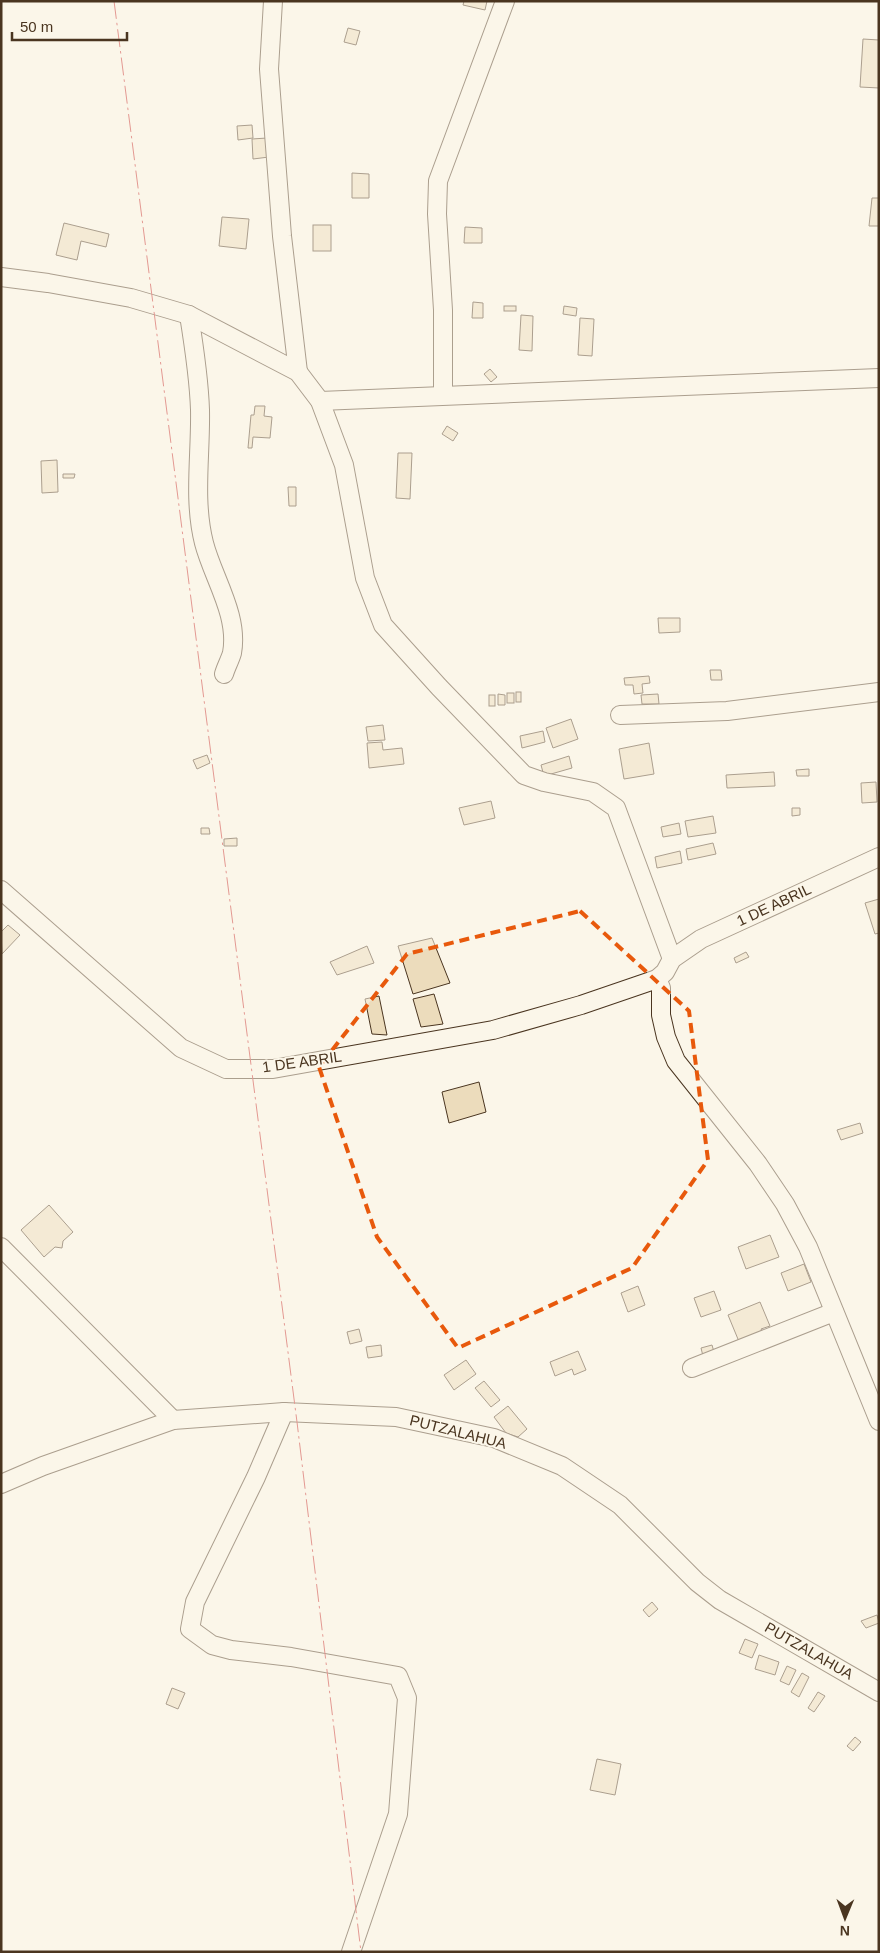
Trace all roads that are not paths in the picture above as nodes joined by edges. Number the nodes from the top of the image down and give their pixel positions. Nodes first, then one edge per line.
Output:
1 (273, 1) edge
2 (505, 1) edge
3 (1, 277) edge
4 (189, 315) junction
5 (298, 372) junction
6 (879, 378) edge
7 (443, 394) junction
8 (320, 400) junction
9 (224, 674) dead end
10 (879, 692) edge
11 (620, 715) dead end
12 (879, 857) edge
13 (1, 890) edge
14 (672, 959) junction
15 (657, 979) junction
16 (1, 1247) edge
17 (834, 1312) junction
18 (692, 1368) dead end
19 (284, 1412) junction
20 (173, 1420) junction
21 (879, 1422) edge
22 (1, 1484) edge
23 (879, 1692) edge
24 (351, 1952) edge

1 - 5 street
2 - 7 street
3 - 4 street
4 - 5 street
4 - 9 street
5 - 8 street
6 - 7 street
7 - 8 street
8 - 14 street
10 - 11 street
12 - 14 street, 1 DE ABRIL
13 - 15 street, 1 DE ABRIL
14 - 15 street, 1 DE ABRIL
15 - 17 street
16 - 20 street
17 - 18 street
17 - 21 street
19 - 20 street, PUTZALAHUA
19 - 23 street, PUTZALAHUA
19 - 24 street
20 - 22 street, PUTZALAHUA

